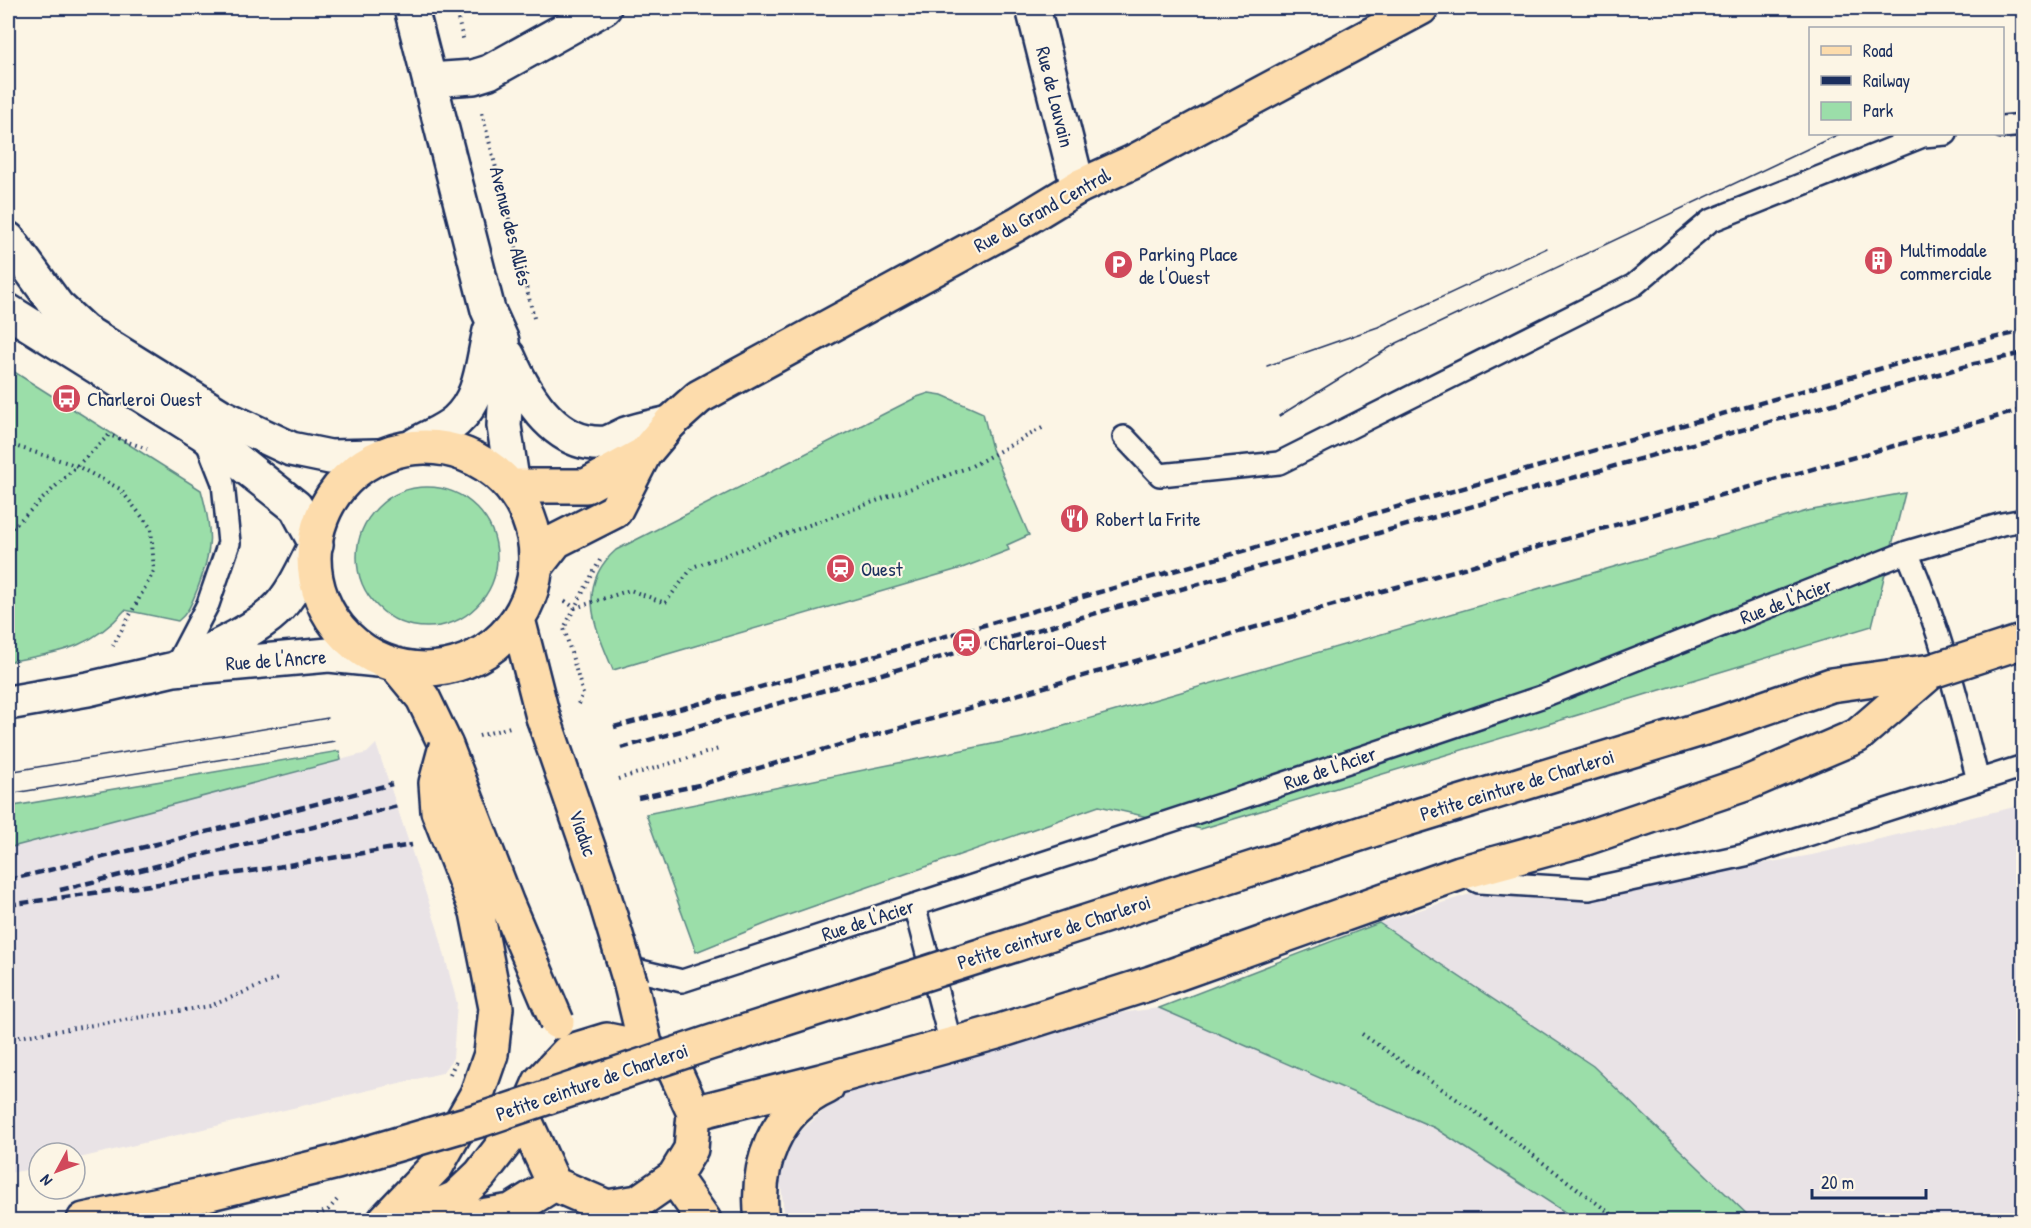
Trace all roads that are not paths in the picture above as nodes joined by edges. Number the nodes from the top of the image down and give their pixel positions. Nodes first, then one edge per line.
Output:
1 (411, 8) edge
2 (604, 8) edge
3 (1033, 8) edge
4 (1421, 8) edge
5 (430, 80) junction
6 (2024, 125) edge
7 (2004, 127) edge
8 (1934, 135) edge
9 (1078, 187) junction
10 (8, 239) edge
11 (8, 311) edge
12 (497, 331) junction
13 (670, 423) junction
14 (204, 434) junction
15 (1124, 437) dead end
16 (415, 445) junction
17 (644, 454) junction
18 (378, 456) junction
19 (513, 486) junction
20 (2024, 520) edge
21 (316, 543) junction
22 (1907, 552) junction
23 (538, 564) junction
24 (518, 619) junction
25 (2024, 641) edge
26 (388, 664) junction
27 (174, 669) junction
28 (1932, 670) junction
29 (8, 703) edge
30 (446, 746) junction
31 (2024, 766) edge
32 (2024, 776) edge
33 (1987, 778) junction
34 (1460, 873) junction
35 (914, 905) junction
36 (630, 976) junction
37 (951, 1044) junction
38 (646, 1048) junction
39 (568, 1053) junction
40 (872, 1065) junction
41 (694, 1113) junction
42 (524, 1118) junction
43 (674, 1177) junction
44 (554, 1184) junction
45 (616, 1214) edge
46 (84, 1221) edge
47 (385, 1221) edge
48 (404, 1221) edge
49 (456, 1221) edge
50 (704, 1221) edge
51 (762, 1221) edge

1 - 5 street
2 - 5 street
3 - 9 street, Rue de Louvain
4 - 9 main road, Rue du Grand Central
5 - 12 street
6 - 7 lane
8 - 15 lane
9 - 13 main road, Rue du Grand Central
10 - 18 street
11 - 14 street
12 - 13 street, Rue du Grand Central
12 - 16 street
12 - 19 street
13 - 17 main road, Rue du Grand Central
14 - 21 street
14 - 27 lane
16 - 18 main road
16 - 19 main road
17 - 19 main road, Rue du Grand Central
17 - 23 main road, Rue du Grand Central
18 - 21 main road
19 - 23 main road
20 - 22 lane, Rue de l'Acier
21 - 26 main road
21 - 27 street, Rue de l'Ancre
22 - 33 lane
22 - 35 lane, Rue de l'Acier
23 - 24 main road
24 - 26 main road
24 - 36 main road, Viaduc, bridge
25 - 28 main road, Petite ceinture de Charleroi, bridge
26 - 27 street, Rue de l'Ancre
26 - 30 main road
27 - 29 street, Rue de l'Ancre
28 - 34 main road
28 - 46 main road, Petite ceinture de Charleroi, bridge
30 - 39 main road, bridge
30 - 47 main road, bridge
31 - 33 lane
32 - 33 lane
33 - 34 lane
34 - 37 main road
35 - 36 lane, Rue de l'Acier
35 - 37 lane
36 - 38 main road, Viaduc
37 - 40 main road
38 - 39 main road
38 - 41 main road
39 - 42 main road
40 - 41 main road
40 - 51 main road
41 - 43 main road
42 - 44 main road
42 - 48 main road
43 - 45 main road
43 - 50 main road
44 - 45 main road
44 - 49 main road

